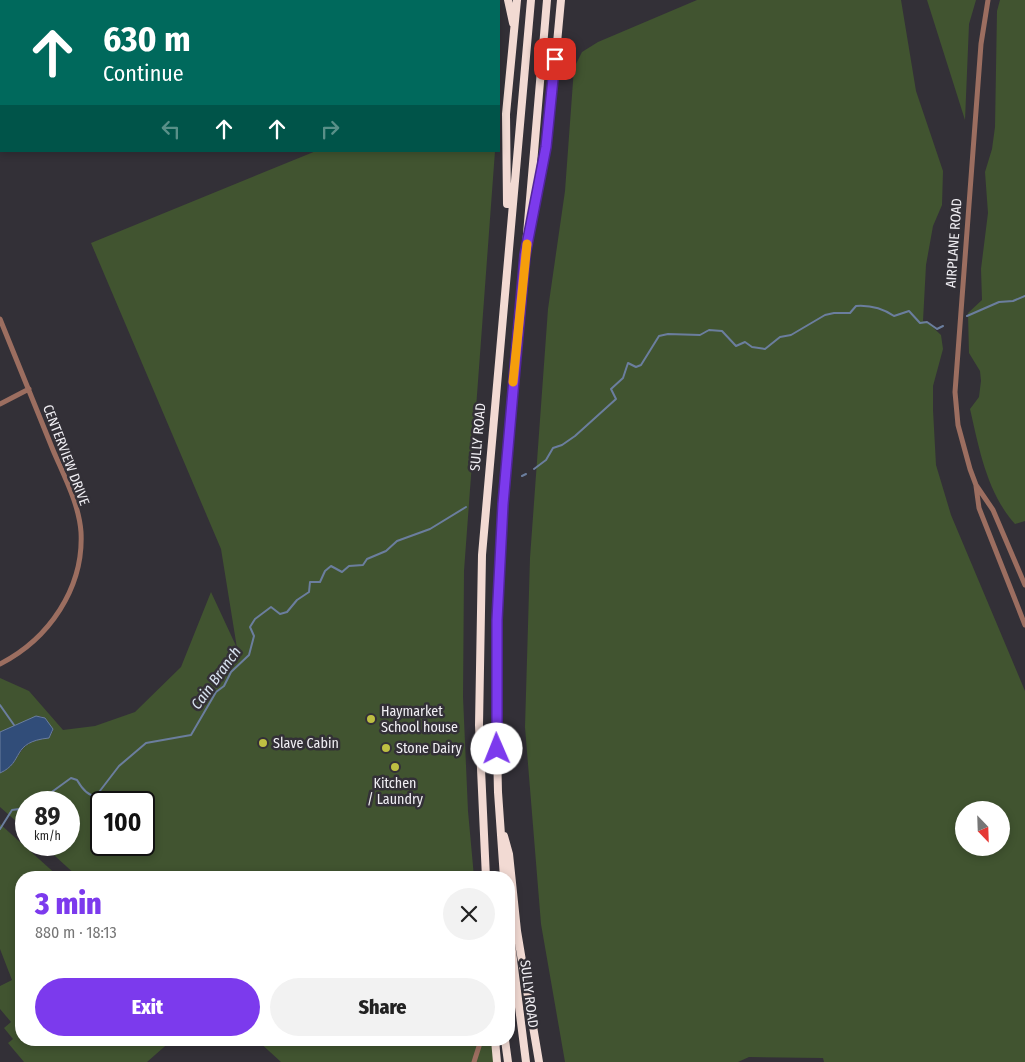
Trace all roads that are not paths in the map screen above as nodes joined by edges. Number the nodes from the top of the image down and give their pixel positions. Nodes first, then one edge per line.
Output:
1 (508, 0) edge
2 (518, 0) edge
3 (530, 0) edge
4 (547, 0) edge
5 (562, 0) edge
6 (988, 0) edge
7 (514, 30) junction
8 (508, 241) junction
9 (525, 255) junction
10 (0, 319) edge
11 (29, 389) junction
12 (0, 404) edge
13 (976, 485) junction
14 (1025, 586) edge
15 (1025, 624) edge
16 (0, 664) edge
17 (500, 822) junction
18 (486, 871) edge
19 (504, 871) edge
20 (511, 871) edge
21 (515, 920) edge
22 (515, 975) edge
23 (479, 1046) edge
24 (496, 1046) edge
25 (506, 1046) edge
26 (474, 1062) edge
27 (498, 1062) edge
28 (508, 1062) edge
29 (526, 1062) edge
30 (540, 1062) edge

1 - 7 highway
2 - 7 highway
3 - 8 highway, SULLY ROAD
4 - 9 highway
5 - 9 highway
6 - 13 street, AIRPLANE ROAD
7 - 8 highway
8 - 18 highway, SULLY ROAD
9 - 17 highway
10 - 11 street, CENTERVIEW DRIVE
11 - 12 street
11 - 16 street, CENTERVIEW DRIVE
13 - 14 street, AIRPLANE ROAD
13 - 15 street, AIRPLANE ROAD
17 - 19 highway
17 - 20 highway
21 - 30 highway
22 - 29 highway, SULLY ROAD
23 - 26 street
24 - 27 highway
25 - 28 highway

